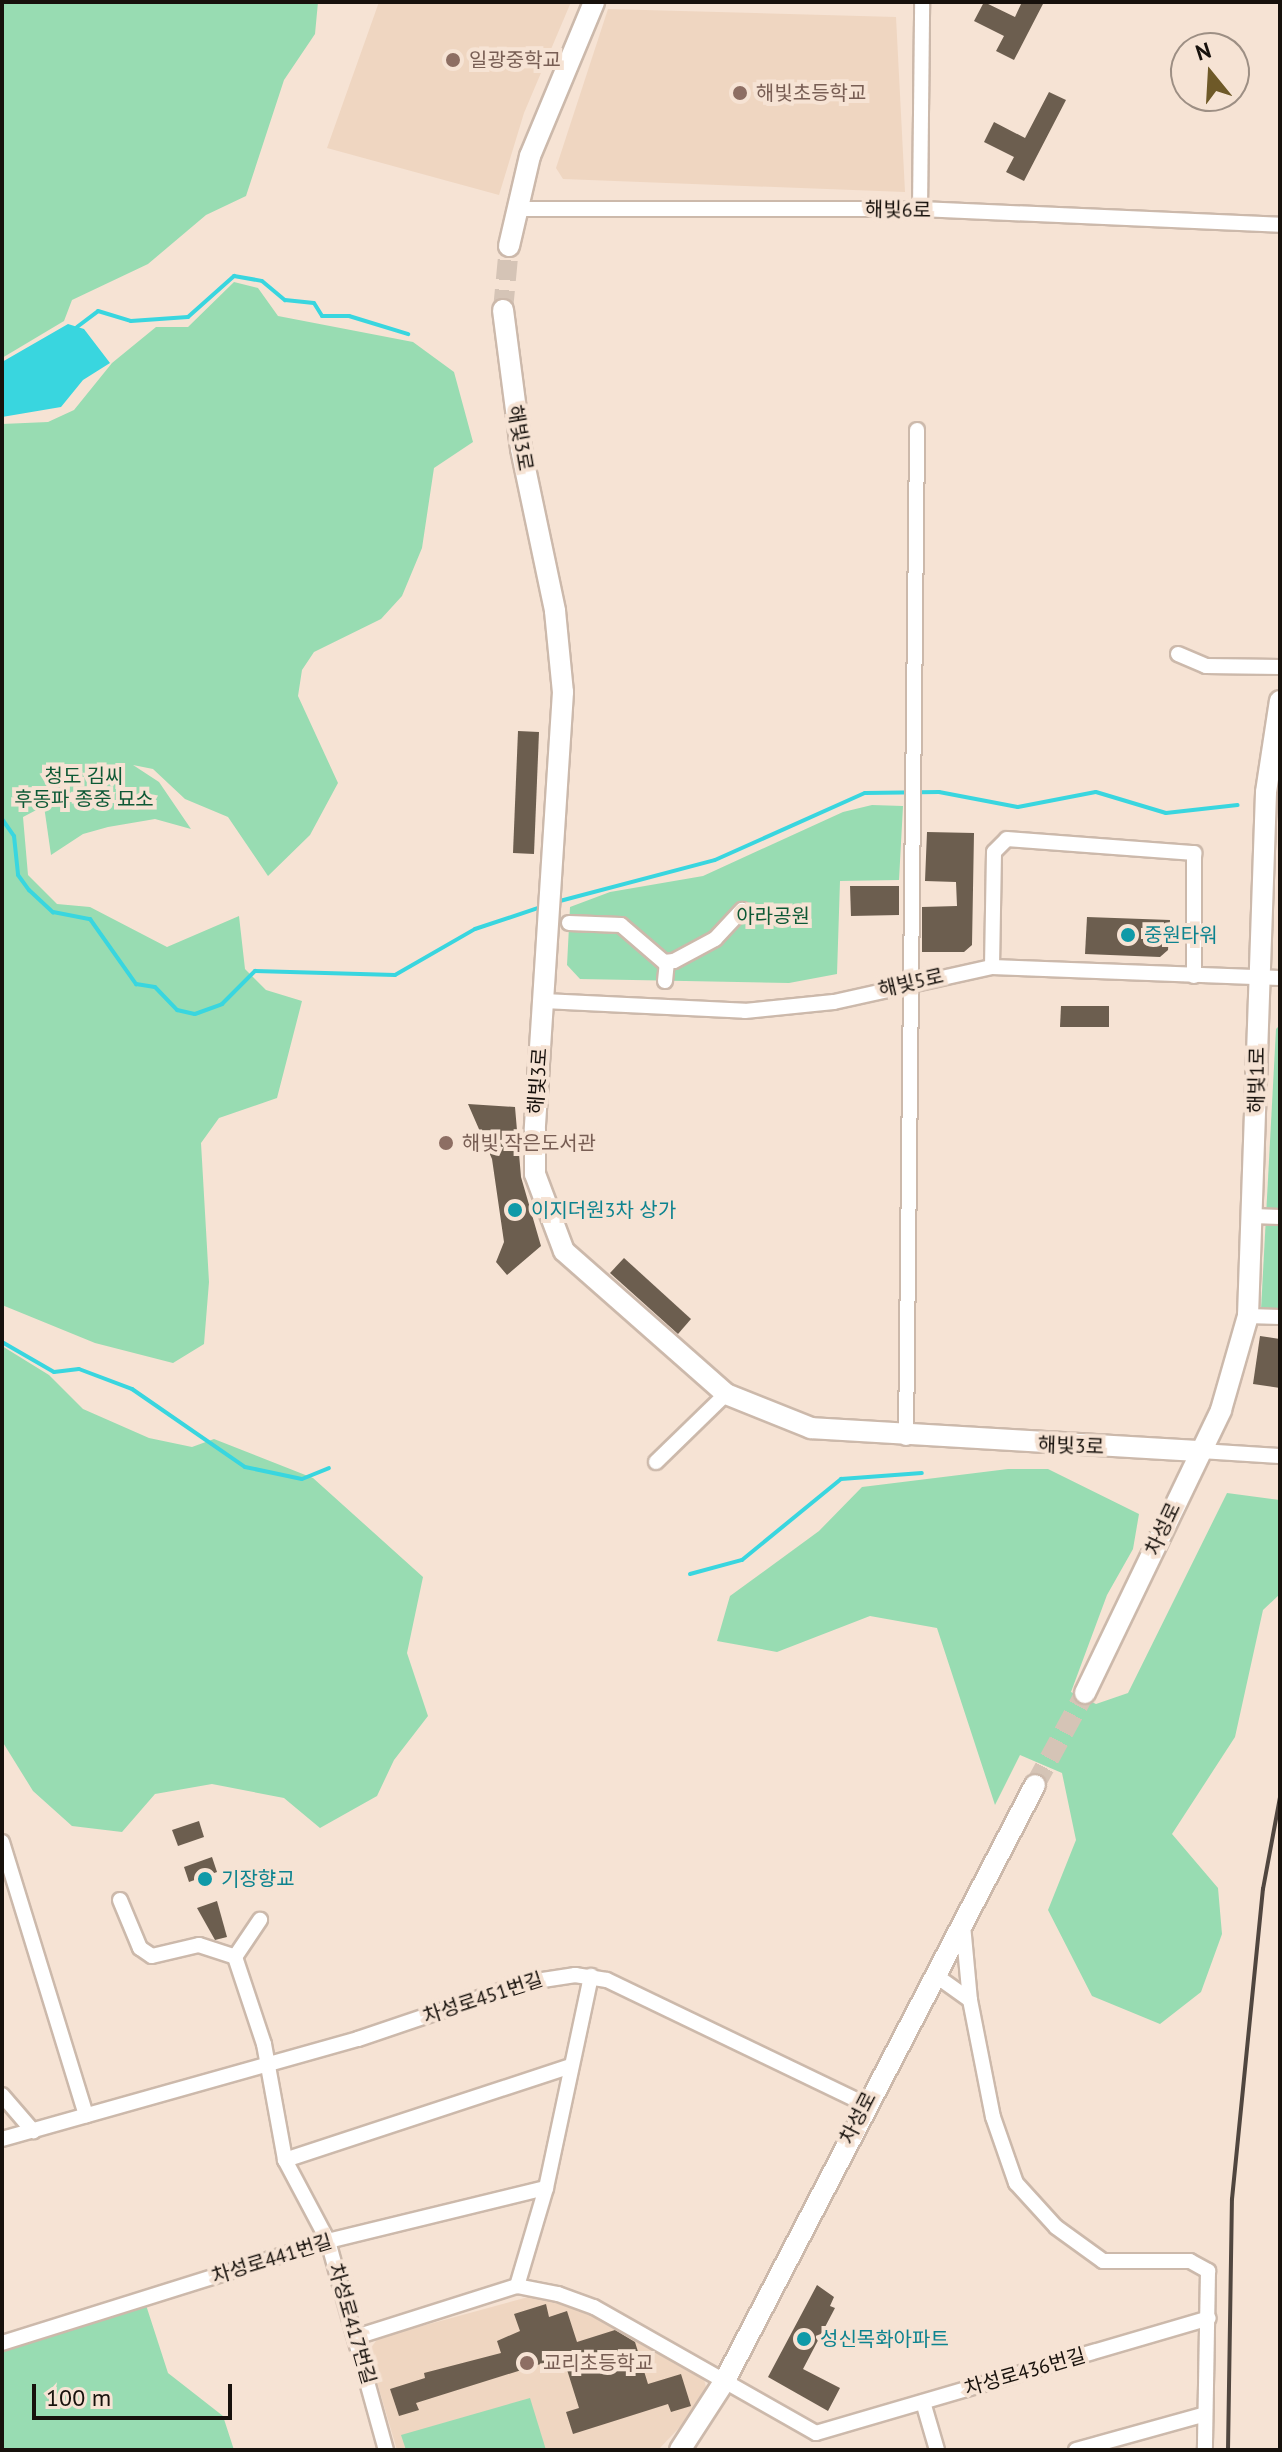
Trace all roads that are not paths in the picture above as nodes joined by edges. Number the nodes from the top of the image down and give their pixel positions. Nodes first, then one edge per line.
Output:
1 (594, 2) edge
2 (922, 2) edge
3 (516, 209) junction
4 (920, 209) junction
5 (1280, 225) edge
6 (509, 246) tunnel mouth
7 (503, 310) tunnel mouth
8 (917, 430) dead end
9 (1178, 654) dead end
10 (1280, 667) edge
11 (1280, 701) edge
12 (742, 910) dead end
13 (569, 923) dead end
14 (667, 962) junction
15 (992, 967) junction
16 (1194, 976) junction
17 (1270, 978) edge
18 (665, 981) dead end
19 (912, 981) junction
20 (544, 1001) junction
21 (1253, 1216) junction
22 (1280, 1217) edge
23 (1248, 1316) junction
24 (1280, 1317) edge
25 (726, 1394) junction
26 (906, 1438) junction
27 (1200, 1451) junction
28 (1280, 1456) edge
29 (656, 1462) dead end
30 (1085, 1693) tunnel mouth
31 (1035, 1785) tunnel mouth
32 (2, 1842) edge
33 (120, 1900) dead end
34 (963, 1917) junction
35 (260, 1920) dead end
36 (235, 1957) junction
37 (935, 1975) junction
38 (591, 1976) junction
39 (970, 2000) junction
40 (264, 2063) junction
41 (571, 2066) junction
42 (2, 2095) edge
43 (865, 2104) junction
44 (86, 2115) junction
45 (33, 2131) junction
46 (2, 2139) edge
47 (285, 2160) junction
48 (546, 2188) junction
49 (328, 2241) junction
50 (517, 2286) junction
51 (1208, 2318) junction
52 (356, 2337) junction
53 (2, 2343) edge
54 (724, 2382) junction
55 (923, 2402) junction
56 (1202, 2415) junction
57 (386, 2450) edge
58 (680, 2450) edge
59 (937, 2450) edge
60 (1076, 2450) edge
61 (1205, 2450) edge

1 - 3 street
2 - 4 street
3 - 4 street, 해빛6로
3 - 6 street
4 - 5 street, 해빛6로
7 - 20 street, 해빛3로
8 - 19 street
9 - 10 street
11 - 17 street, 해빛1로
12 - 14 street
13 - 14 street
14 - 18 street
15 - 16 street, 해빛5로
15 - 16 street
15 - 19 street, 해빛5로
16 - 17 street, 해빛5로
17 - 21 street, 해빛1로
19 - 20 street, 해빛5로
19 - 26 street
20 - 25 street, 해빛3로
21 - 22 street
21 - 23 street, 해빛1로
23 - 24 street
23 - 27 street, 해빛1로
25 - 26 street, 해빛3로
25 - 29 street
26 - 27 street, 해빛3로
27 - 28 street
27 - 30 street, 차성로
31 - 34 street, 차성로
32 - 44 street
33 - 36 street
34 - 37 street, 차성로
34 - 39 street
35 - 36 street
36 - 40 street, 차성로417번길
37 - 39 street
37 - 43 street, 차성로
38 - 40 street, 차성로451번길
38 - 41 street
38 - 43 street, 차성로451번길
39 - 51 street
40 - 44 street, 차성로451번길
40 - 47 street, 차성로417번길
41 - 47 street
41 - 48 street
42 - 45 street
43 - 54 street, 차성로
44 - 45 street, 차성로451번길
45 - 46 street, 차성로451번길
47 - 49 street, 차성로417번길
48 - 49 street, 차성로441번길
48 - 50 street
49 - 52 street, 차성로417번길
49 - 53 street, 차성로441번길
50 - 52 street
50 - 54 street, 차성로436번길
51 - 55 street, 차성로436번길
51 - 56 street
52 - 57 street, 차성로417번길
54 - 55 street, 차성로436번길
54 - 58 street, 차성로
55 - 59 street
56 - 60 street
56 - 61 street

